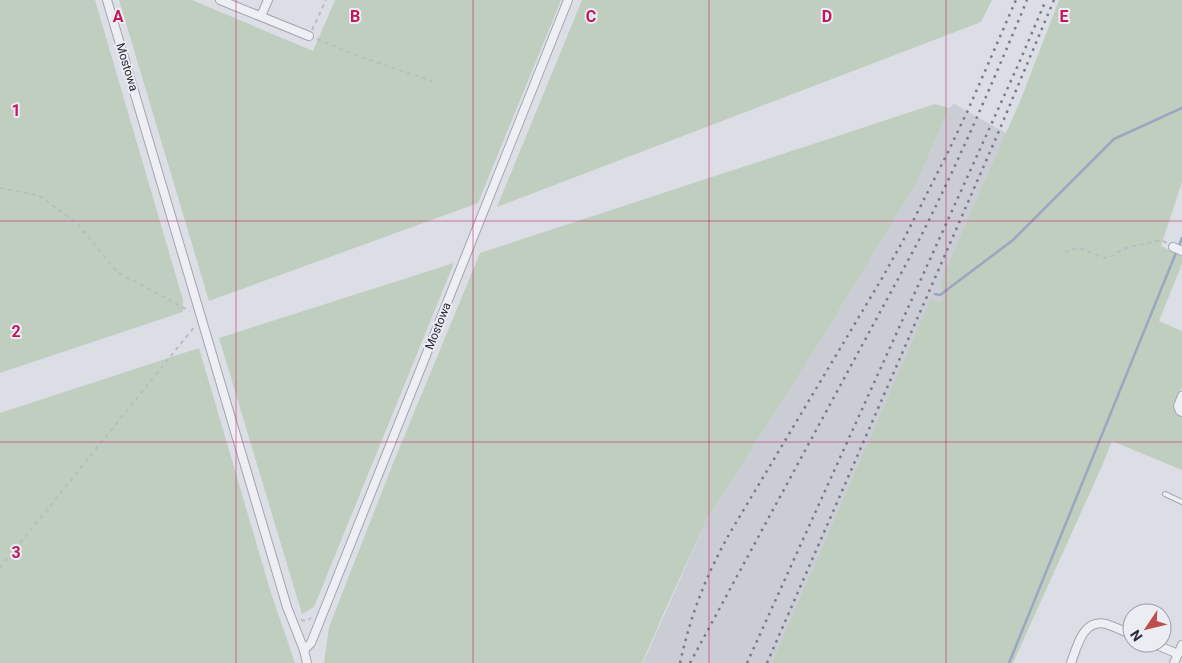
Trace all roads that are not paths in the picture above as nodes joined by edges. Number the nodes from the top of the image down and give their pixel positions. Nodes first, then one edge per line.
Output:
1 (106, 0) edge
2 (220, 0) edge
3 (268, 0) edge
4 (568, 0) edge
5 (261, 16) junction
6 (309, 36) road end
7 (1173, 247) road end
8 (1181, 251) edge
9 (1182, 396) edge
10 (1182, 412) edge
11 (1165, 494) dead end
12 (1182, 502) edge
13 (1122, 631) edge
14 (1182, 644) edge
15 (304, 650) junction
16 (1172, 651) edge
17 (1178, 654) junction
18 (308, 663) edge
19 (1071, 663) edge
20 (1174, 663) edge

1 - 15 street, Mostowa
2 - 5 street
3 - 5 street
4 - 15 street, Mostowa
5 - 6 street
7 - 8 street
9 - 10 street
11 - 12 lane
13 - 19 street
14 - 17 street
15 - 18 street, Mostowa
16 - 17 street
17 - 20 street

